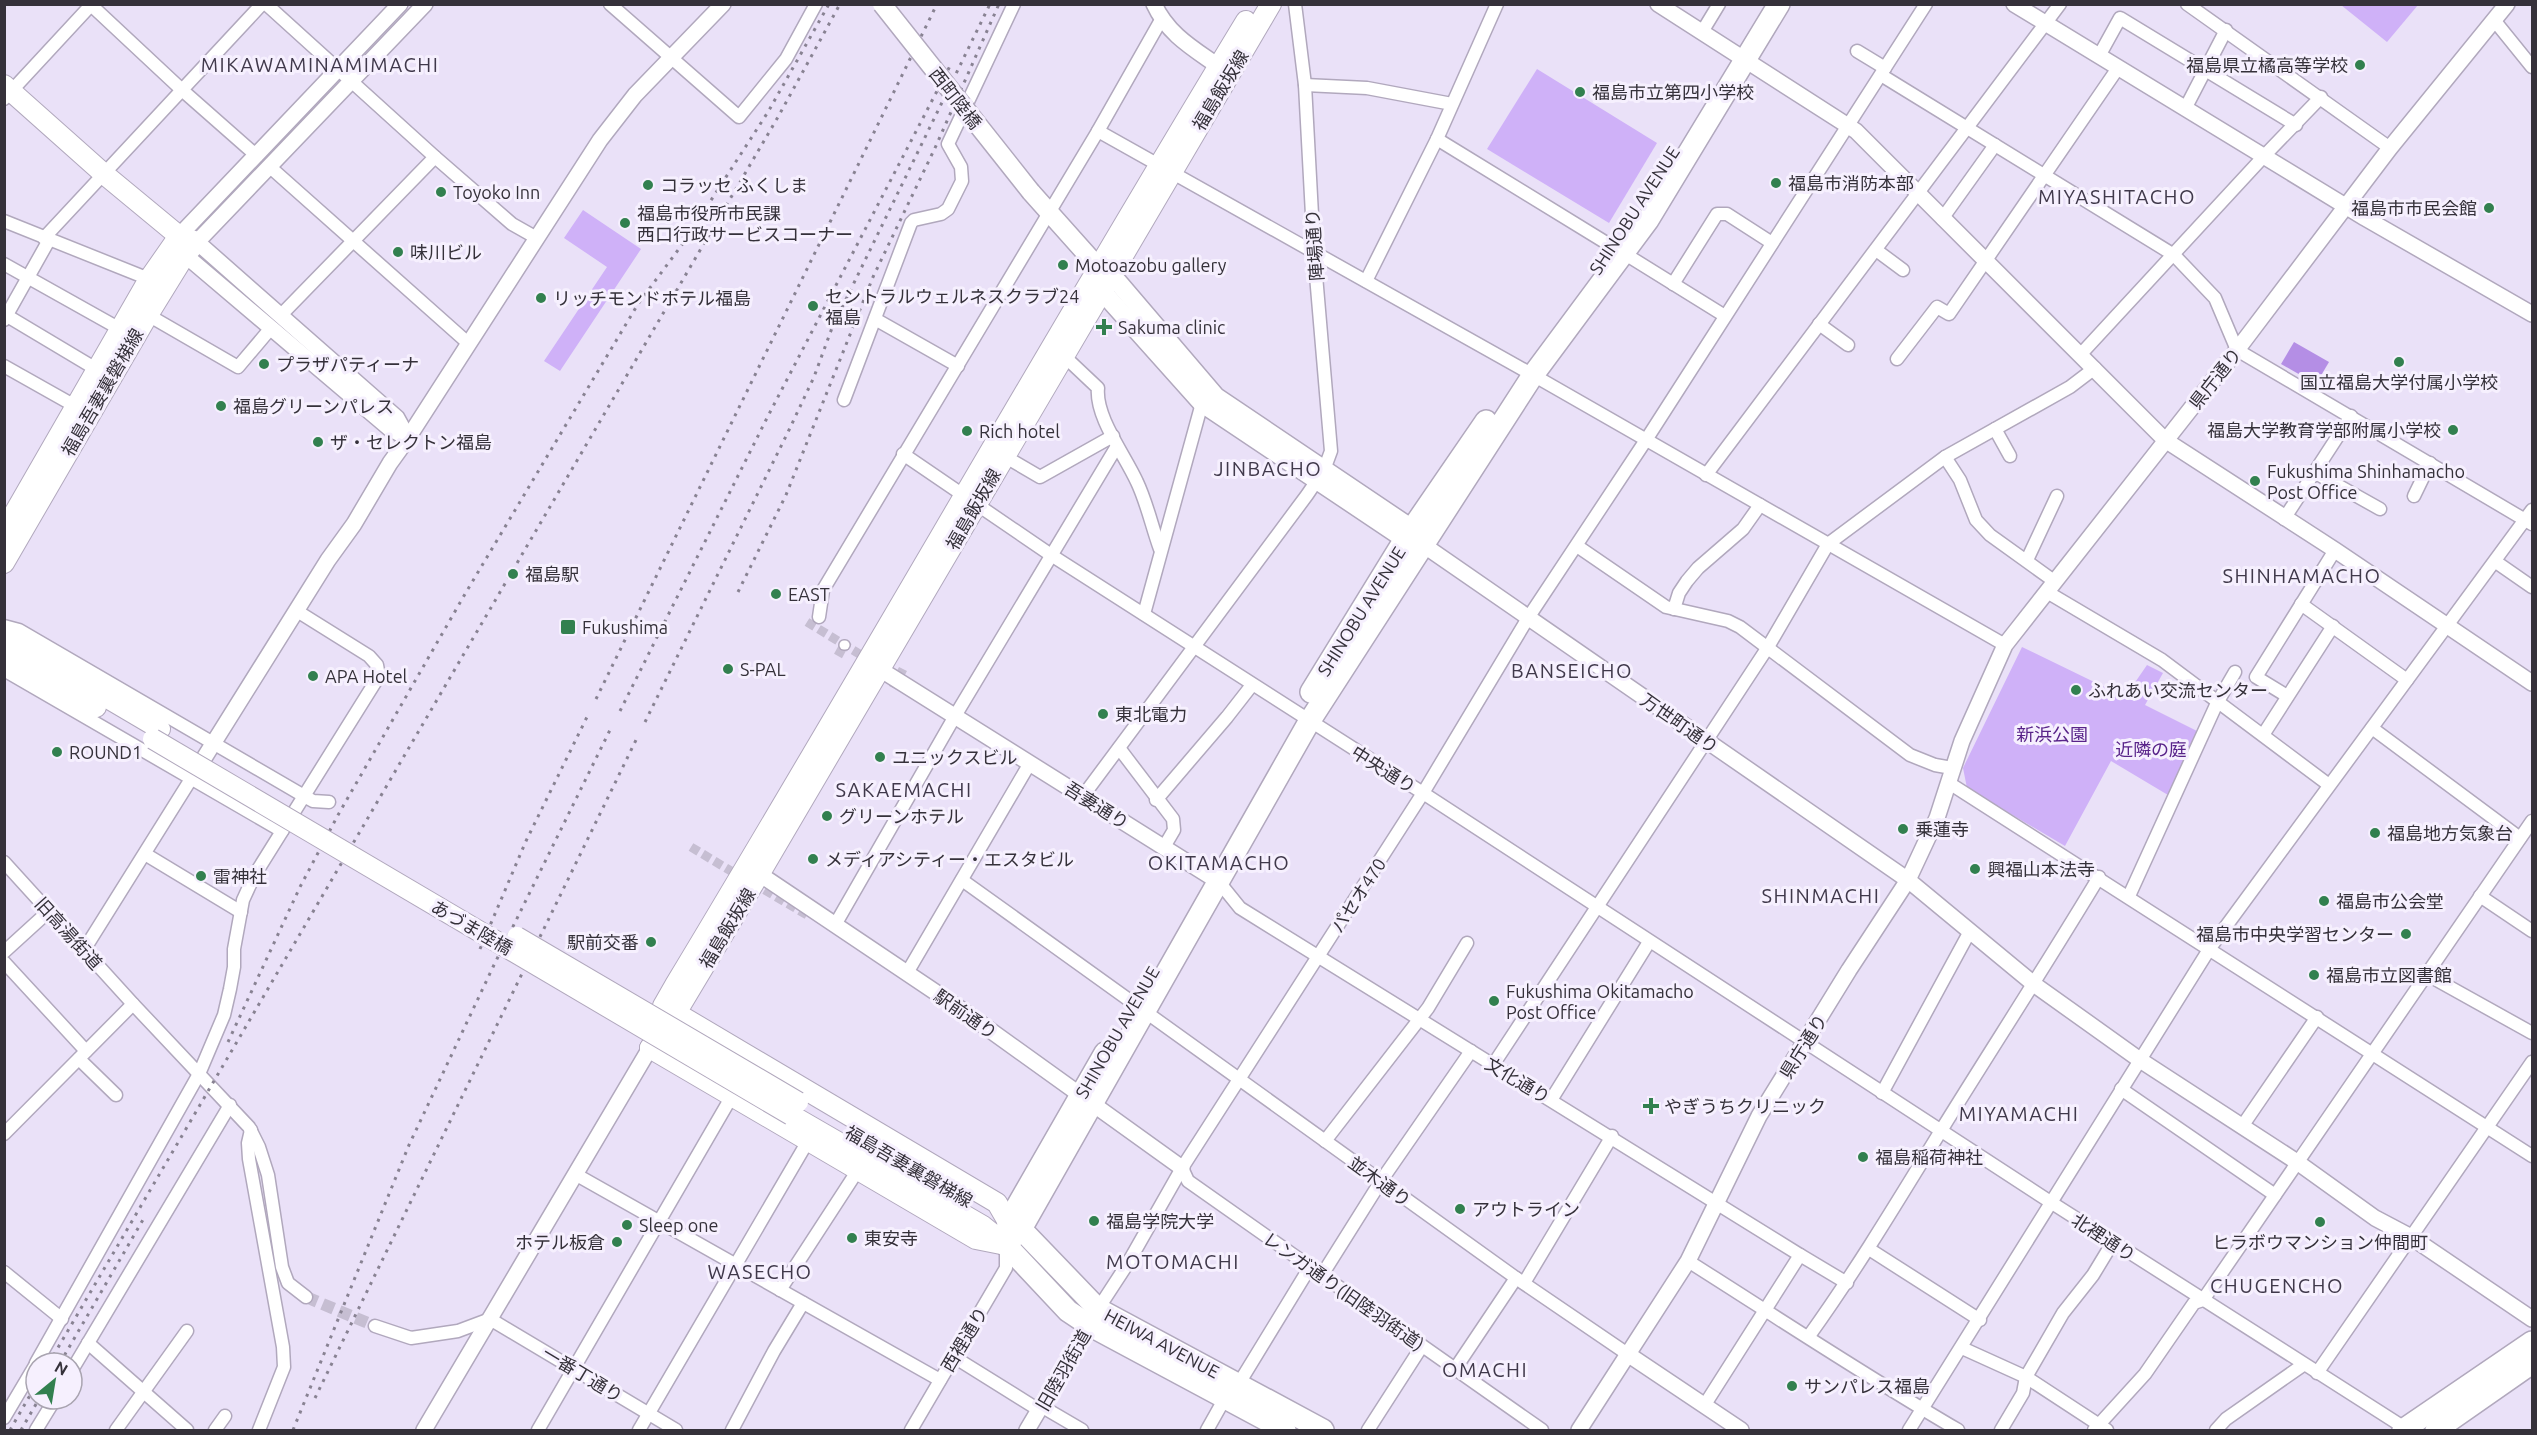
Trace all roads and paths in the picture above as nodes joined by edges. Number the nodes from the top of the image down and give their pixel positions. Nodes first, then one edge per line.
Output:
1 (264, 4) edge
2 (400, 4) edge
3 (425, 4) edge
4 (610, 4) edge
5 (816, 4) edge
6 (882, 4) edge
7 (1014, 4) edge
8 (1154, 4) edge
9 (1256, 4) edge
10 (1270, 4) edge
11 (1295, 4) edge
12 (1497, 4) edge
13 (1658, 4) edge
14 (1719, 4) edge
15 (1762, 4) edge
16 (1779, 4) edge
17 (1926, 4) edge
18 (2013, 4) edge
19 (2060, 4) edge
20 (2187, 4) edge
21 (2506, 4) edge
22 (91, 5) edge
23 (720, 5) edge
24 (1161, 20) junction
25 (2494, 20) junction
26 (2046, 24) junction
27 (2226, 30) junction
28 (1702, 32) junction
29 (1857, 51) dead end
30 (1739, 56) junction
31 (2099, 56) junction
32 (669, 58) junction
33 (2532, 67) edge
34 (2118, 68) junction
35 (2206, 68) junction
36 (339, 69) junction
37 (1224, 71) junction
38 (1883, 71) junction
39 (351, 80) junction
40 (1305, 85) junction
41 (182, 90) junction
42 (7, 92) edge
43 (2321, 97) junction
44 (1452, 104) junction
45 (2186, 109) junction
46 (1848, 124) junction
47 (2296, 125) junction
48 (1967, 127) junction
49 (1098, 131) junction
50 (1437, 139) junction
51 (1995, 145) junction
52 (2390, 148) junction
53 (2265, 155) junction
54 (257, 156) junction
55 (435, 157) junction
56 (270, 167) junction
57 (1166, 168) junction
58 (104, 174) junction
59 (2045, 175) junction
60 (1918, 193) junction
61 (2346, 206) junction
62 (1048, 212) junction
63 (1942, 219) junction
64 (4, 221) edge
65 (535, 237) junction
66 (46, 239) junction
67 (354, 242) junction
68 (1772, 243) junction
69 (187, 244) junction
70 (1619, 250) junction
71 (1876, 250) junction
72 (1314, 252) junction
73 (2174, 255) junction
74 (1986, 261) junction
75 (4, 264) edge
76 (1903, 270) dead end
77 (1103, 277) junction
78 (28, 278) junction
79 (148, 279) junction
80 (1365, 281) junction
81 (1673, 284) junction
82 (2532, 314) edge
83 (148, 315) junction
84 (281, 315) junction
85 (1725, 316) junction
86 (5, 317) edge
87 (875, 319) junction
88 (1820, 324) junction
89 (272, 328) junction
90 (120, 329) junction
91 (468, 343) junction
92 (1848, 345) dead end
93 (2236, 350) junction
94 (2081, 354) junction
95 (1063, 355) junction
96 (1897, 359) dead end
97 (4, 366) edge
98 (958, 366) junction
99 (2094, 368) junction
100 (96, 369) junction
101 (1528, 372) junction
102 (844, 400) dead end
103 (1202, 403) junction
104 (75, 406) junction
105 (2351, 416) junction
106 (1995, 429) junction
107 (408, 438) junction
108 (1646, 440) junction
109 (2165, 440) junction
110 (1115, 441) junction
111 (903, 454) junction
112 (1004, 456) junction
113 (2010, 456) dead end
114 (1944, 457) junction
115 (2430, 463) junction
116 (2314, 472) junction
117 (1706, 475) junction
118 (1320, 476) junction
119 (2057, 496) dead end
120 (2414, 496) dead end
121 (969, 501) junction
122 (1760, 505) junction
123 (2380, 509) dead end
124 (2530, 518) edge
125 (2284, 519) junction
126 (4, 531) edge
127 (1413, 537) junction
128 (1828, 544) junction
129 (1577, 546) junction
130 (1160, 549) junction
131 (2335, 550) junction
132 (1051, 555) junction
133 (2027, 560) junction
134 (2496, 562) junction
135 (4, 563) edge
136 (2051, 586) junction
137 (2532, 587) edge
138 (2301, 604) junction
139 (1674, 609) junction
140 (297, 611) junction
141 (1144, 614) junction
142 (819, 616) dead end
143 (1528, 618) junction
144 (4, 626) edge
145 (2333, 626) junction
146 (2447, 627) junction
147 (4, 637) edge
148 (2005, 645) junction
149 (1194, 647) junction
150 (1768, 647) junction
151 (4, 654) edge
152 (874, 665) junction
153 (4, 670) edge
154 (2235, 672) dead end
155 (2407, 680) junction
156 (2532, 683) edge
157 (1252, 684) junction
158 (2287, 696) junction
159 (2217, 703) junction
160 (955, 716) junction
161 (1303, 718) junction
162 (2372, 728) junction
163 (156, 734) junction
164 (2263, 735) junction
165 (1705, 740) junction
166 (214, 743) junction
167 (1119, 748) junction
168 (1030, 763) junction
169 (1950, 775) junction
170 (191, 779) junction
171 (2329, 785) junction
172 (1423, 793) junction
173 (304, 796) junction
174 (1083, 796) junction
175 (1156, 800) junction
176 (329, 802) dead end
177 (2532, 821) edge
178 (282, 831) junction
179 (2520, 838) junction
180 (1164, 847) junction
181 (145, 854) junction
182 (4, 862) edge
183 (753, 870) junction
184 (2099, 877) junction
185 (1213, 878) junction
186 (962, 880) junction
187 (1908, 880) junction
188 (2128, 896) junction
189 (2480, 896) junction
190 (1595, 907) junction
191 (49, 911) junction
192 (241, 912) junction
193 (835, 925) junction
194 (2532, 931) edge
195 (1969, 933) junction
196 (1649, 942) junction
197 (1467, 943) dead end
198 (2210, 948) junction
199 (84, 950) junction
200 (4, 952) edge
201 (1318, 957) junction
202 (4, 962) edge
203 (907, 973) junction
204 (2426, 974) junction
205 (2035, 985) junction
206 (133, 1005) junction
207 (1139, 1007) junction
208 (670, 1009) junction
209 (2317, 1017) junction
210 (1420, 1019) junction
211 (2532, 1033) edge
212 (1805, 1042) junction
213 (650, 1048) junction
214 (1471, 1051) junction
215 (2372, 1052) junction
216 (82, 1055) junction
217 (2140, 1060) junction
218 (2532, 1062) edge
219 (1493, 1065) junction
220 (199, 1074) junction
221 (1239, 1079) junction
222 (2121, 1089) junction
223 (1882, 1093) junction
224 (116, 1095) dead end
225 (732, 1096) junction
226 (1086, 1100) junction
227 (1551, 1100) junction
228 (230, 1105) junction
229 (795, 1108) junction
230 (2242, 1125) junction
231 (2488, 1128) junction
232 (250, 1130) junction
233 (1941, 1131) junction
234 (4, 1134) edge
235 (1612, 1136) junction
236 (808, 1141) junction
237 (1325, 1141) junction
238 (2532, 1156) edge
239 (2297, 1162) junction
240 (1182, 1168) junction
241 (858, 1170) junction
242 (575, 1174) junction
243 (1381, 1181) junction
244 (2275, 1195) junction
245 (2052, 1203) junction
246 (1717, 1205) junction
247 (660, 1222) junction
248 (1015, 1225) junction
249 (2410, 1237) junction
250 (2113, 1242) junction
251 (1006, 1245) junction
252 (1869, 1249) junction
253 (1800, 1255) junction
254 (1688, 1261) junction
255 (735, 1265) junction
256 (1310, 1267) junction
257 (5, 1273) edge
258 (1322, 1275) junction
259 (1520, 1281) junction
260 (1847, 1283) junction
261 (780, 1290) junction
262 (306, 1297) tunnel mouth
263 (2203, 1300) junction
264 (803, 1303) junction
265 (1765, 1309) junction
266 (1094, 1317) junction
267 (490, 1318) junction
268 (62, 1319) junction
269 (2532, 1319) edge
270 (1980, 1320) junction
271 (375, 1326) tunnel mouth
272 (186, 1331) dead end
273 (1809, 1336) junction
274 (2532, 1342) edge
275 (88, 1343) junction
276 (1422, 1346) junction
277 (1962, 1348) junction
278 (43, 1351) edge
279 (83, 1351) edge
280 (1629, 1355) junction
281 (954, 1357) junction
282 (2532, 1363) edge
283 (2303, 1365) junction
284 (574, 1369) junction
285 (1455, 1369) junction
286 (2317, 1373) junction
287 (2025, 1377) junction
288 (940, 1380) junction
289 (24, 1384) edge
290 (1231, 1391) junction
291 (143, 1392) junction
292 (1704, 1406) junction
293 (1040, 1408) junction
294 (1922, 1409) junction
295 (48, 1411) edge
296 (648, 1414) junction
297 (225, 1416) dead end
298 (4, 1418) edge
299 (2100, 1429) edge
300 (38, 1430) edge
301 (2405, 1430) edge
302 (116, 1431) edge
303 (187, 1431) edge
304 (215, 1431) edge
305 (259, 1431) edge
306 (424, 1431) edge
307 (538, 1431) edge
308 (639, 1431) edge
309 (676, 1431) edge
310 (732, 1431) edge
311 (911, 1431) edge
312 (1027, 1431) edge
313 (1082, 1431) edge
314 (1207, 1431) edge
315 (1285, 1431) edge
316 (1323, 1431) edge
317 (1368, 1431) edge
318 (1542, 1431) edge
319 (1579, 1431) edge
320 (1741, 1431) edge
321 (1909, 1431) edge
322 (1958, 1431) edge
323 (2001, 1431) edge
324 (2216, 1431) edge
325 (2436, 1431) edge

1 - 36 street
1 - 41 street
2 - 36 street
3 - 39 street
4 - 32 street
5 - 32 street
6 - 62 main road, 西町陸橋, bridge
7 - 87 street
8 - 24 street
9 - 37 main road
10 - 37 main road, 福島飯坂線
11 - 40 street, 陣場通り
12 - 44 street
13 - 28 street
14 - 28 street
15 - 30 highway, SHINOBU AVENUE
16 - 30 highway, SHINOBU AVENUE
17 - 38 street, パセオ470
18 - 26 street
19 - 26 street
20 - 27 street
21 - 25 street, 県庁通り
22 - 41 street
22 - 42 street
23 - 32 street
24 - 37 street
24 - 49 street
25 - 33 street
25 - 52 street, 県庁通り
26 - 31 street
26 - 48 street
27 - 35 street
27 - 43 street
28 - 30 street
29 - 38 street
30 - 46 street
30 - 70 highway, SHINOBU AVENUE
31 - 34 street
31 - 35 street
32 - 65 street
34 - 45 street
34 - 59 street
35 - 45 street
35 - 47 street
36 - 39 street
36 - 54 street
37 - 57 main road
38 - 46 street, パセオ470
38 - 48 street
39 - 55 street
39 - 56 street
40 - 44 street
40 - 72 street, 陣場通り
41 - 54 street
41 - 58 street
42 - 58 main road
43 - 47 street
43 - 52 street
44 - 50 street
45 - 53 street
46 - 60 street
46 - 68 street, パセオ470
47 - 53 street
48 - 51 street
48 - 60 street
49 - 57 street
49 - 62 street
50 - 70 street
50 - 80 street
51 - 59 street
51 - 63 street
52 - 61 street, 県庁通り
53 - 61 street
53 - 73 street
54 - 69 street
55 - 65 street
55 - 67 street
56 - 67 street
56 - 69 street
57 - 72 street
57 - 77 main road
58 - 66 street
58 - 69 main road
59 - 73 street
59 - 74 street
60 - 63 street
60 - 71 street
61 - 82 street
61 - 93 street, 県庁通り
62 - 77 main road, 西町陸橋
62 - 98 street
63 - 74 street
64 - 66 street
65 - 91 street
66 - 78 street
66 - 79 street
67 - 84 street
67 - 91 street
68 - 81 street
68 - 85 street, パセオ470
69 - 79 main road, 福島吾妻裏磐梯線
69 - 83 main road, 福島吾妻裏磐梯線
69 - 84 street
69 - 89 street
70 - 81 street
70 - 101 highway, SHINOBU AVENUE
71 - 76 street
71 - 88 street
72 - 80 street
72 - 118 street, 陣場通り
73 - 93 street
73 - 94 street
74 - 94 street
74 - 96 street
75 - 78 street
77 - 95 main road, 福島飯坂線
77 - 103 main road
77 - 118 main road
77 - 121 main road, 福島飯坂線
78 - 86 street
78 - 90 street
79 - 90 main road, 福島吾妻裏磐梯線
80 - 101 street
81 - 85 street
83 - 89 street
83 - 135 main road, 福島吾妻裏磐梯線
84 - 107 street
85 - 108 street, パセオ470
86 - 100 street
87 - 98 street
87 - 102 street
88 - 92 street
88 - 117 street
89 - 107 street
90 - 100 main road, 福島吾妻裏磐梯線
91 - 107 street
93 - 105 street
93 - 109 street, 県庁通り
94 - 99 street
95 - 110 street
95 - 112 main road, 福島飯坂線
97 - 104 street
98 - 111 street
99 - 106 street
99 - 109 street
100 - 104 main road, 福島吾妻裏磐梯線
101 - 108 street
101 - 127 highway, SHINOBU AVENUE
103 - 118 main road
103 - 130 street
104 - 126 main road, 福島吾妻裏磐梯線
105 - 115 street
105 - 116 street
106 - 113 street
106 - 114 street
107 - 140 street
108 - 117 street
108 - 129 street, パセオ470
109 - 125 street
109 - 136 street, 県庁通り
110 - 112 street
110 - 130 street
110 - 132 street
111 - 121 street, 中央通り
111 - 142 street
112 - 121 main road, 福島飯坂線
114 - 128 street
114 - 133 street
115 - 120 street
115 - 124 street
116 - 123 street
116 - 125 street
117 - 122 street
118 - 127 main road
118 - 149 street, 陣場通り
119 - 133 street
121 - 132 street, 中央通り
121 - 152 main road, 福島飯坂線
122 - 128 street
122 - 139 street
124 - 134 street
125 - 131 street
127 - 143 street, 万世町通り
127 - 161 highway, SHINOBU AVENUE
128 - 148 street
128 - 150 street
129 - 139 street
129 - 143 street, パセオ470
130 - 141 street
131 - 138 street
131 - 146 street
132 - 141 street, 中央通り
132 - 160 street
133 - 136 street
134 - 137 street
134 - 146 street
136 - 148 street, 県庁通り
136 - 159 street
138 - 145 street
138 - 158 street
139 - 150 street
140 - 166 street
140 - 173 street
141 - 149 street, 中央通り
143 - 165 street, 万世町通り
143 - 172 street, パセオ470
144 - 166 street
145 - 155 street
145 - 158 street
146 - 155 street
146 - 156 street
147 - 163 main road
148 - 169 street, 県庁通り
149 - 157 street, 中央通り
149 - 167 street, 陣場通り
150 - 165 street
150 - 169 street
151 - 163 main road
152 - 160 street, 吾妻通り
152 - 183 main road, 福島飯坂線
153 - 170 street
154 - 159 street
155 - 162 street
157 - 161 street, 中央通り
157 - 175 street
158 - 164 street
159 - 164 street
159 - 188 street
160 - 168 street, 吾妻通り
160 - 193 street
161 - 172 street, 中央通り
161 - 185 highway, SHINOBU AVENUE
162 - 171 street
162 - 179 street
163 - 229 main road, あづま陸橋, bridge
164 - 171 street
165 - 187 street, 万世町通り
165 - 190 street
166 - 170 street
166 - 173 street
167 - 174 street, 陣場通り
167 - 175 street
168 - 174 street, 吾妻通り
168 - 186 street
169 - 184 street
169 - 187 street, 県庁通り
170 - 178 street
170 - 181 street
171 - 198 street
172 - 190 street, 中央通り
172 - 201 street, パセオ470
173 - 176 street
173 - 178 street
174 - 180 street, 吾妻通り
175 - 180 street
177 - 179 street
178 - 192 street
179 - 189 street
180 - 185 street, 吾妻通り
181 - 192 street
181 - 199 street
182 - 191 street, 旧高湯街道
183 - 193 street, 駅前通り
183 - 208 main road, 福島飯坂線
184 - 188 street
184 - 205 street
185 - 201 street, 吾妻通り
185 - 207 highway, SHINOBU AVENUE
186 - 203 street
186 - 207 street, 並木通り
187 - 195 street, 万世町通り
187 - 212 street, 県庁通り
188 - 198 street
189 - 194 street
189 - 204 street
190 - 196 street, 中央通り
190 - 219 street
191 - 199 street, 旧高湯街道
191 - 200 street
192 - 220 street
193 - 203 street, 駅前通り
195 - 205 street, 万世町通り
195 - 223 street
196 - 212 street, 中央通り
196 - 227 street
197 - 210 street
198 - 209 street
198 - 217 street
199 - 206 street, 旧高湯街道
201 - 210 street, 文化通り
201 - 221 street, パセオ470
202 - 216 street
203 - 226 street, 駅前通り
204 - 211 street
204 - 215 street
205 - 217 street, 万世町通り
205 - 233 street
206 - 216 street
206 - 220 street, 旧高湯街道
207 - 221 street, 並木通り
207 - 226 highway, SHINOBU AVENUE
208 - 213 main road, 福島飯坂線
208 - 248 main road
209 - 215 street
209 - 230 street
210 - 214 street, 文化通り
210 - 237 street
212 - 223 street, 北裡通り
212 - 246 street, 県庁通り
213 - 225 main road
213 - 242 street
214 - 219 street, 文化通り
214 - 243 street
215 - 231 street
215 - 239 street
216 - 224 street
216 - 234 street
217 - 222 street
217 - 230 street, 万世町通り
218 - 231 street
219 - 227 street, 文化通り
220 - 228 street, 旧高湯街道
220 - 268 street
221 - 237 street, 並木通り
221 - 240 street, パセオ470
222 - 244 street
222 - 245 street
223 - 233 street, 北裡通り
225 - 236 main road
225 - 247 street
226 - 240 street, 駅前通り
226 - 248 highway, SHINOBU AVENUE
227 - 235 street, 文化通り
228 - 232 street, 旧高湯街道
228 - 275 street
229 - 248 main road, 福島吾妻裏磐梯線
229 - 251 main road, 福島吾妻裏磐梯線
230 - 239 street, 万世町通り
231 - 238 street
231 - 249 street
232 - 262 street, 旧高湯街道
232 - 305 street
233 - 245 street, 北裡通り
233 - 252 street
235 - 246 street, 文化通り
235 - 259 street
236 - 241 main road
236 - 255 street
237 - 243 street, 並木通り
239 - 244 street
239 - 249 street, 万世町通り
240 - 256 street, レンガ通り(旧陸羽街道)
240 - 266 street, パセオ470
241 - 251 main road
241 - 261 street
242 - 247 street
242 - 267 street
243 - 258 street
243 - 259 street, 並木通り
244 - 263 street
245 - 250 street, 北裡通り
245 - 270 street
246 - 253 street, 文化通り
246 - 254 street, 県庁通り
247 - 255 street
247 - 284 street
248 - 251 highway, SHINOBU AVENUE
248 - 266 highway, HEIWA AVENUE
249 - 269 street, 万世町通り
249 - 286 street
250 - 263 street, 北裡通り
250 - 287 street
251 - 266 highway, HEIWA AVENUE
251 - 281 street, 西裡通り
252 - 260 street
252 - 270 street
253 - 260 street, 文化通り
253 - 265 street
254 - 265 street
254 - 280 street, 県庁通り
255 - 261 street
255 - 296 street
256 - 258 street, レンガ通り(旧陸羽街道)
256 - 290 street
257 - 268 street
258 - 276 street, レンガ通り(旧陸羽街道)
259 - 280 street, 並木通り
259 - 285 street
260 - 273 street
261 - 264 street
263 - 283 street, 北裡通り
263 - 299 street
264 - 288 street
264 - 310 street
265 - 273 street
265 - 292 street
266 - 290 highway, HEIWA AVENUE
266 - 293 street, 旧陸羽街道
267 - 271 street
267 - 284 street, 一番丁通り
267 - 306 street
268 - 278 street
270 - 277 street
272 - 291 street
273 - 294 street
274 - 301 highway
275 - 279 street
275 - 291 street
276 - 285 street, レンガ通り(旧陸羽街道)
276 - 317 street
277 - 287 street
277 - 294 street
280 - 292 street
280 - 319 street, 県庁通り
281 - 288 street, 西裡通り
281 - 293 street
282 - 325 highway
283 - 286 street, 北裡通り
283 - 324 street
284 - 296 street, 一番丁通り
284 - 307 street
285 - 318 street, レンガ通り(旧陸羽街道)
286 - 301 street, 北裡通り
287 - 299 street
287 - 323 street
288 - 311 street, 西裡通り
289 - 298 street
290 - 314 street
290 - 315 highway, HEIWA AVENUE
290 - 316 highway, HEIWA AVENUE
291 - 302 street
291 - 303 street
292 - 320 street
293 - 312 street, 旧陸羽街道
293 - 313 street
294 - 321 street
294 - 322 street
295 - 300 street
296 - 308 street
296 - 309 street, 一番丁通り
297 - 304 street

